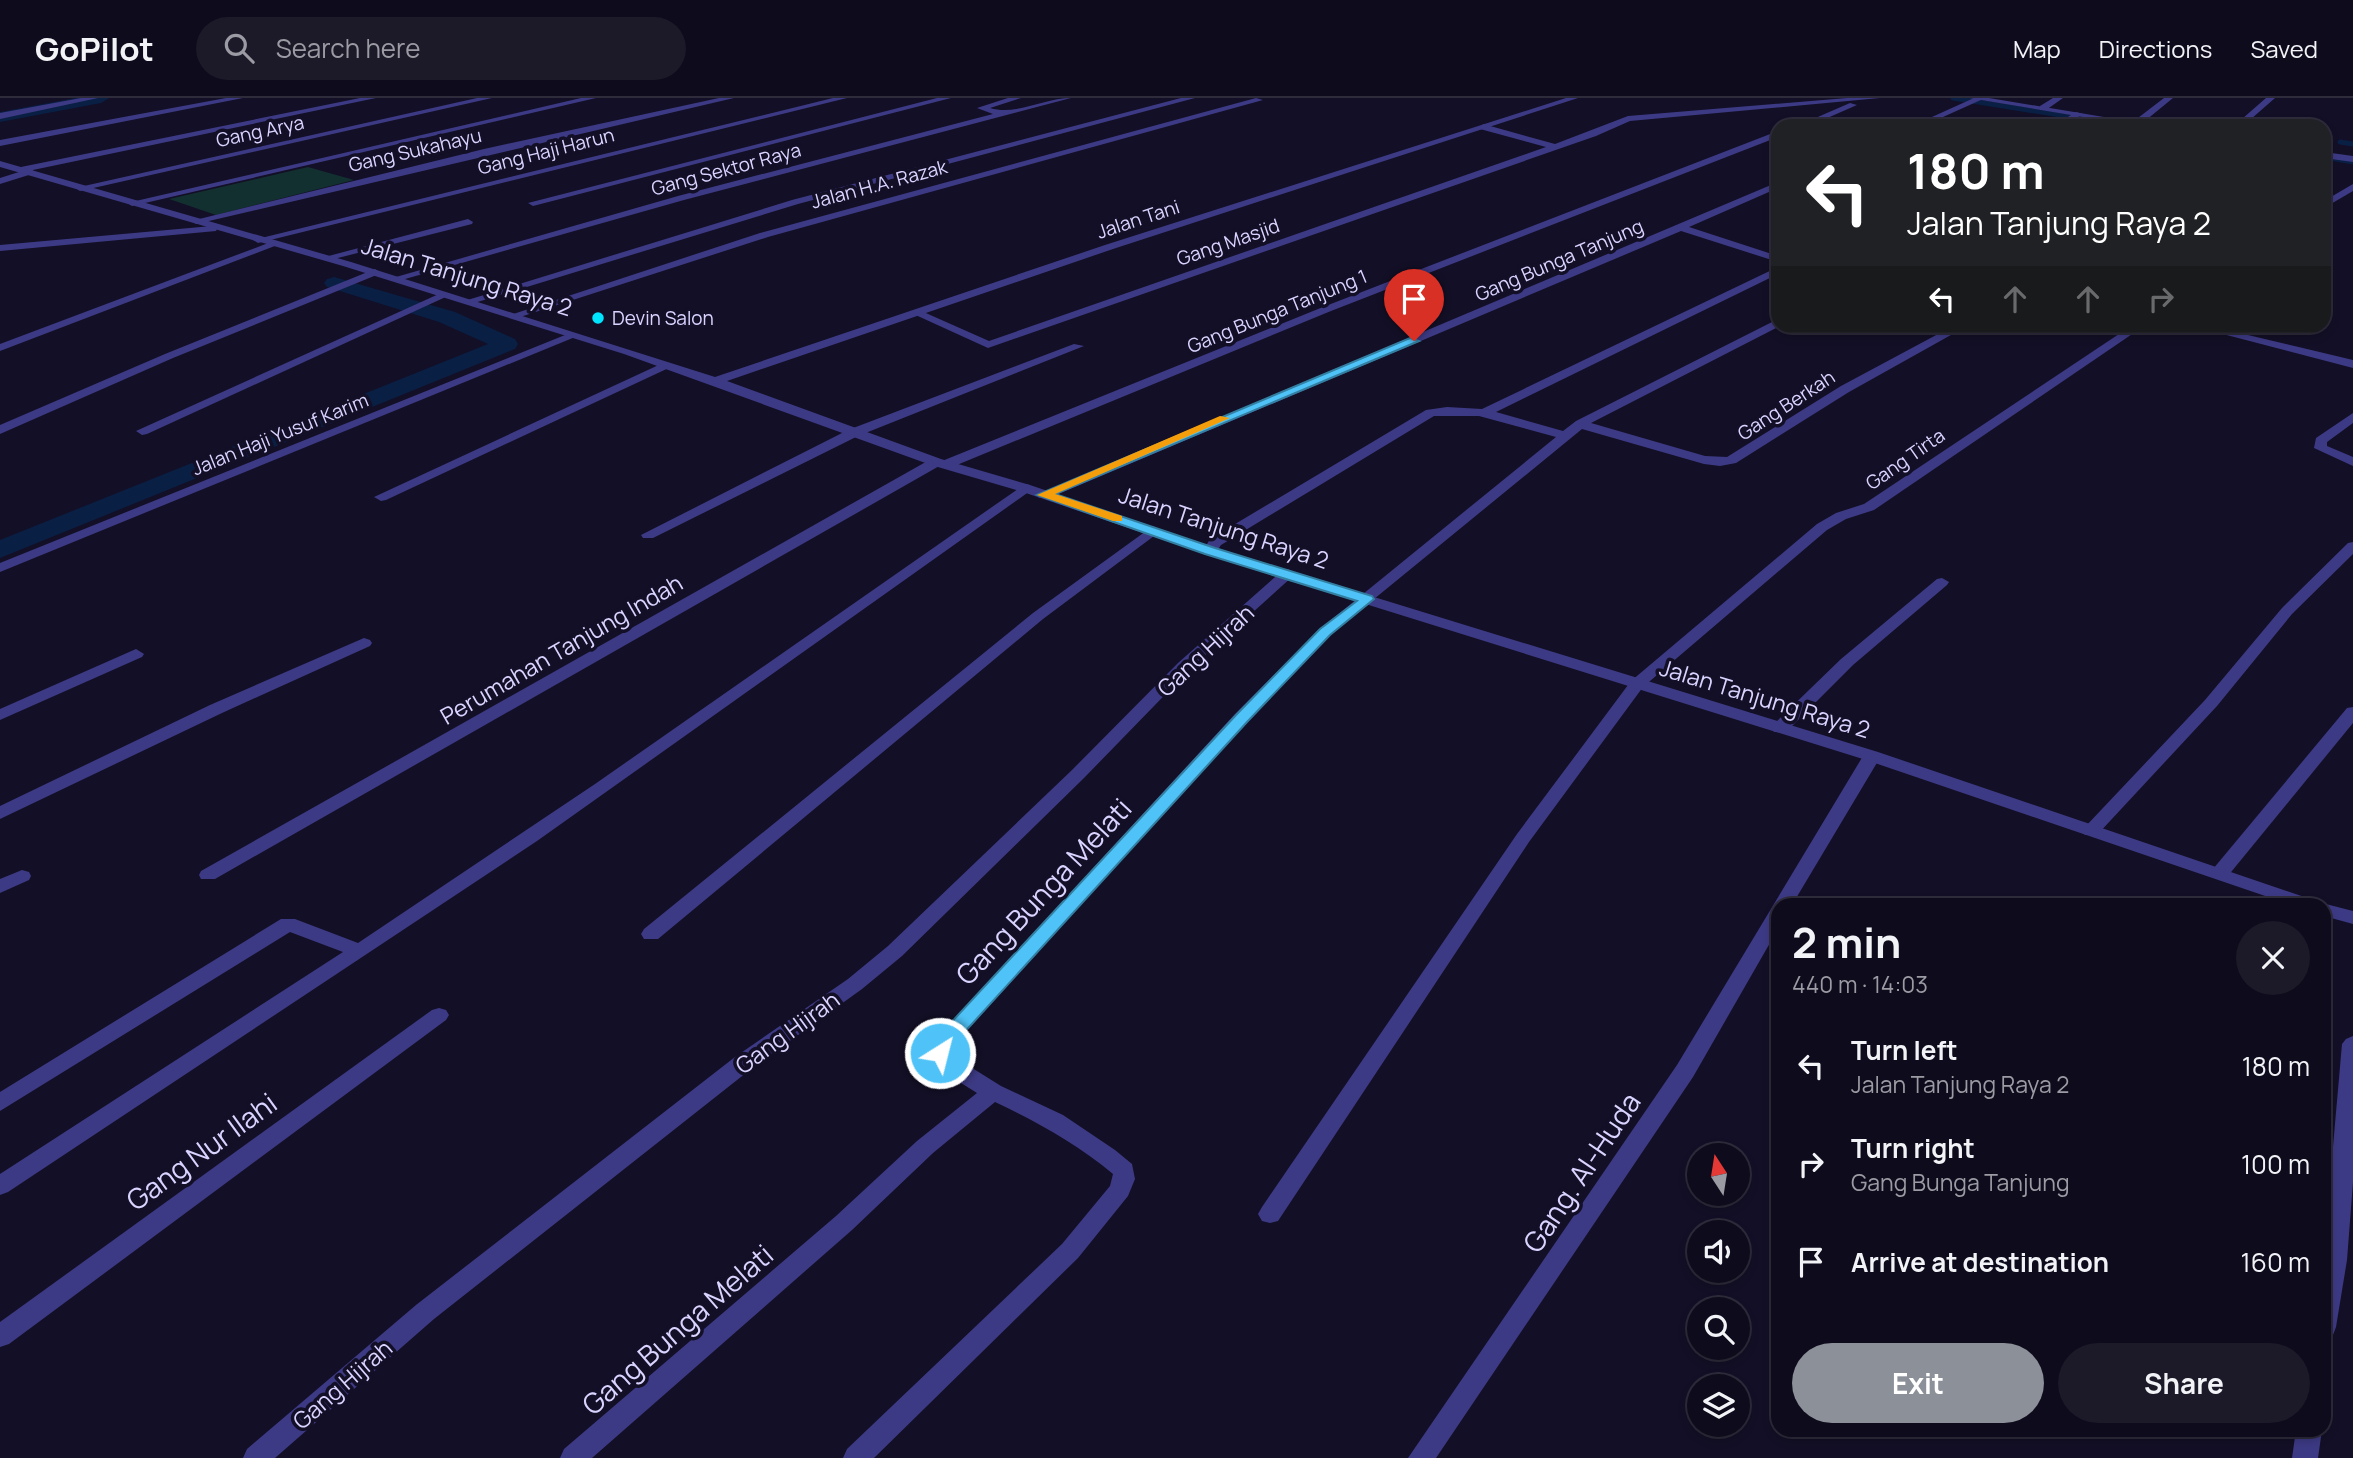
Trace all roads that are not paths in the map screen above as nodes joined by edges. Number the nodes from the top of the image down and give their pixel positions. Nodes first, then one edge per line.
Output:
1 (94, 98) edge
2 (239, 98) edge
3 (372, 98) edge
4 (488, 98) edge
5 (592, 98) edge
6 (730, 98) edge
7 (842, 98) edge
8 (947, 98) edge
9 (1017, 98) edge
10 (1067, 98) edge
11 (1191, 98) edge
12 (1574, 98) edge
13 (1876, 98) edge
14 (2059, 98) edge
15 (2169, 98) edge
16 (2271, 98) edge
17 (1259, 100) edge
18 (1854, 100) junction
19 (1975, 100) edge
20 (2043, 108) junction
21 (782, 112) junction
22 (1004, 115) junction
23 (0, 116) edge
24 (2075, 116) junction
25 (1819, 119) edge
26 (1932, 119) edge
27 (2070, 119) edge
28 (2102, 119) edge
29 (2142, 119) edge
30 (2246, 119) edge
31 (1483, 127) junction
32 (824, 128) junction
33 (1771, 137) edge
34 (0, 143) edge
35 (1555, 147) junction
36 (2331, 156) edge
37 (2353, 159) edge
38 (0, 164) edge
39 (25, 171) junction
40 (0, 181) edge
41 (2353, 187) edge
42 (80, 188) junction
43 (1771, 188) edge
44 (2331, 201) edge
45 (533, 202) dead end
46 (132, 203) junction
47 (190, 219) junction
48 (468, 222) dead end
49 (1680, 227) junction
50 (219, 229) junction
51 (119, 238) junction
52 (258, 240) junction
53 (275, 244) junction
54 (0, 248) edge
55 (1771, 257) edge
56 (326, 258) junction
57 (375, 272) junction
58 (1771, 273) edge
59 (394, 279) junction
60 (441, 297) junction
61 (467, 302) junction
62 (915, 312) junction
63 (513, 316) junction
64 (1771, 326) edge
65 (1948, 333) edge
66 (2128, 333) edge
67 (2226, 333) edge
68 (574, 335) junction
69 (1078, 346) dead end
70 (0, 348) edge
71 (2353, 364) edge
72 (667, 366) junction
73 (715, 381) junction
74 (1483, 413) junction
75 (2353, 417) edge
76 (1580, 425) junction
77 (0, 430) edge
78 (142, 431) dead end
79 (853, 433) junction
80 (1566, 436) junction
81 (2353, 462) edge
82 (942, 463) junction
83 (1035, 491) junction
84 (381, 497) dead end
85 (1153, 530) junction
86 (648, 535) dead end
87 (2353, 546) edge
88 (1210, 551) junction
89 (0, 568) edge
90 (1288, 573) junction
91 (1942, 582) dead end
92 (1368, 599) junction
93 (364, 643) dead end
94 (136, 654) dead end
95 (1637, 684) junction
96 (2353, 712) edge
97 (0, 715) edge
98 (1780, 728) junction
99 (1872, 756) junction
100 (0, 813) edge
101 (2091, 831) junction
102 (2220, 873) junction
103 (208, 875) dead end
104 (22, 876) dead end
105 (0, 887) edge
106 (1786, 898) edge
107 (2293, 898) edge
108 (2331, 911) edge
109 (2353, 918) edge
110 (1771, 924) edge
111 (651, 934) dead end
112 (359, 951) junction
113 (439, 1015) dead end
114 (2353, 1044) edge
115 (993, 1092) junction
116 (0, 1103) edge
117 (0, 1186) edge
118 (1270, 1214) dead end
119 (2331, 1284) edge
120 (0, 1336) edge
121 (2308, 1437) edge
122 (256, 1458) edge
123 (573, 1458) edge
124 (856, 1458) edge
125 (1421, 1458) edge
126 (2305, 1458) edge

1 - 23 street
2 - 34 street
3 - 39 street
4 - 42 street, Gang Arya
5 - 46 street
6 - 47 street, Gang Sukahayu
7 - 21 street, Gang Haji Harun
8 - 32 street
9 - 22 street
10 - 22 street, Gang Sektor Raya
11 - 61 street
12 - 31 street, Jalan Tani
13 - 18 street, Gang Masjid
14 - 20 street
15 - 29 street
16 - 30 street
17 - 63 street, Jalan H.A. Razak
18 - 25 street
18 - 35 street, Gang Masjid
19 - 20 street
19 - 26 street
20 - 24 street
21 - 32 street
21 - 52 street, Gang Haji Harun
22 - 59 street, Gang Sektor Raya
24 - 27 street
24 - 28 street
31 - 35 street
31 - 62 street, Jalan Tani
32 - 45 street
33 - 82 street, Gang Bunga Tanjung 1
35 - 62 street, Gang Masjid
36 - 37 street
38 - 39 street, Jalan Tanjung Raya 2
39 - 40 street
39 - 42 street, Jalan Tanjung Raya 2
41 - 44 street
42 - 46 street, Jalan Tanjung Raya 2
43 - 49 street, Gang Bunga Tanjung
46 - 47 street, Jalan Tanjung Raya 2
47 - 50 street, Jalan Tanjung Raya 2
47 - 51 street, Gang Sukahayu
48 - 56 street
49 - 55 street
49 - 83 street, Gang Bunga Tanjung
50 - 51 street
50 - 52 street, Jalan Tanjung Raya 2
51 - 54 street
52 - 53 street, Jalan Tanjung Raya 2
53 - 56 street, Jalan Tanjung Raya 2
53 - 70 street
56 - 57 street, Jalan Tanjung Raya 2
57 - 59 street, Jalan Tanjung Raya 2
57 - 77 street
58 - 74 street
59 - 60 street, Jalan Tanjung Raya 2
60 - 61 street, Jalan Tanjung Raya 2
60 - 78 street
61 - 63 street, Jalan Tanjung Raya 2
62 - 73 street, Jalan Tani
63 - 68 street, Jalan Tanjung Raya 2
64 - 76 street
65 - 76 street, Gang Berkah
66 - 95 street, Gang Tirta
67 - 71 street
68 - 72 street, Jalan Tanjung Raya 2
68 - 89 street, Jalan Haji Yusuf Karim
69 - 79 street
72 - 73 street, Jalan Tanjung Raya 2
72 - 84 street
73 - 79 street, Jalan Tanjung Raya 2
74 - 80 street
74 - 88 street
75 - 81 street
76 - 80 street
79 - 82 street, Jalan Tanjung Raya 2
79 - 86 street
80 - 92 street
82 - 83 street, Jalan Tanjung Raya 2
82 - 103 street, Perumahan Tanjung Indah
83 - 85 street, Jalan Tanjung Raya 2
83 - 112 street, Gang Bunga Tanjung
85 - 88 street, Jalan Tanjung Raya 2
85 - 111 street
87 - 101 street
88 - 90 street, Jalan Tanjung Raya 2
90 - 92 street, Jalan Tanjung Raya 2
90 - 122 street, Gang Hijrah
91 - 98 street
92 - 95 street, Jalan Tanjung Raya 2
92 - 115 street, Gang Bunga Melati
93 - 100 street
94 - 97 street
95 - 98 street, Jalan Tanjung Raya 2
95 - 118 street, Gang Tirta
96 - 102 street
98 - 99 street, Jalan Tanjung Raya 2
99 - 101 street, Jalan Tanjung Raya 2
99 - 106 street
101 - 102 street, Jalan Tanjung Raya 2
102 - 107 street, Jalan Tanjung Raya 2
104 - 105 street
108 - 109 street
110 - 125 street, Gang. Al-Huda
112 - 116 street
112 - 117 street, Gang Bunga Tanjung
113 - 120 street, Gang Nur Ilahi
114 - 119 street
115 - 123 street, Gang Bunga Melati
115 - 124 street
121 - 126 street

